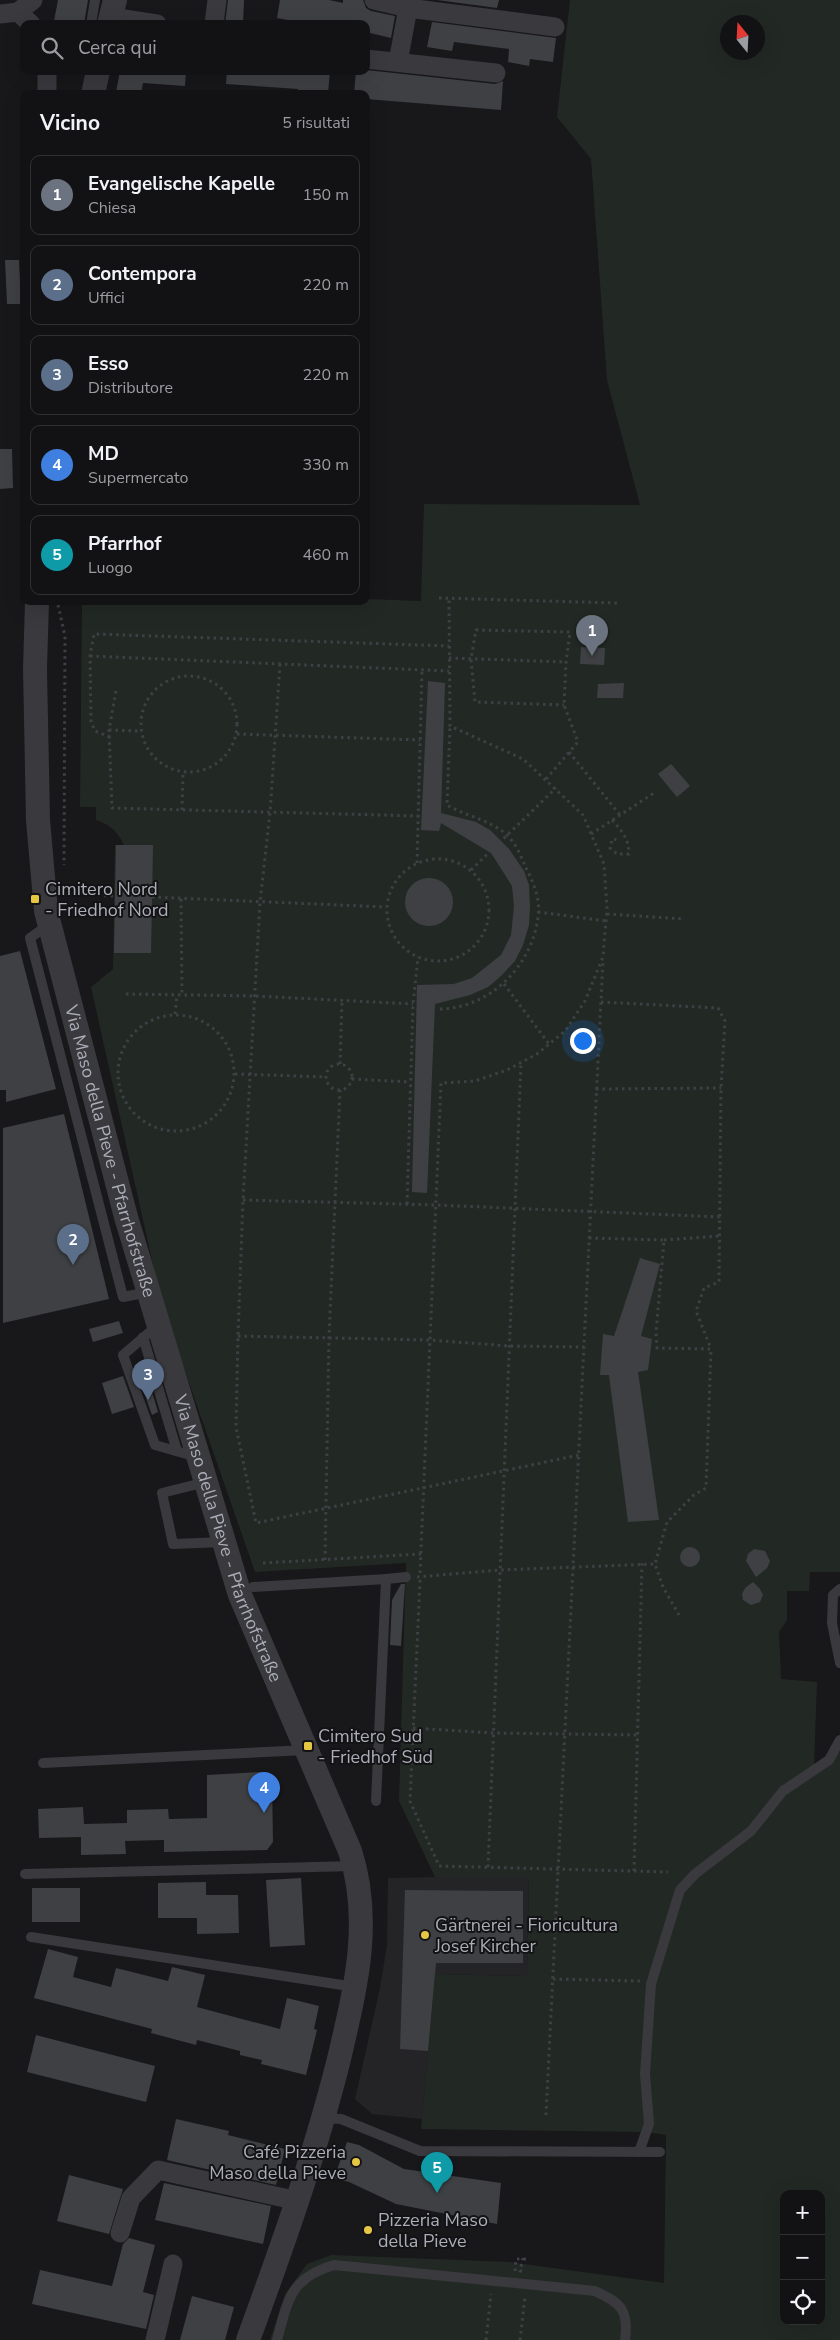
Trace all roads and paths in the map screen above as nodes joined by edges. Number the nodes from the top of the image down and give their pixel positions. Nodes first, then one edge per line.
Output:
1 (33, 0) edge
2 (95, 0) edge
3 (217, 0) edge
4 (374, 0) edge
5 (408, 8) junction
6 (106, 16) edge
7 (16, 17) edge
8 (132, 20) edge
9 (214, 20) edge
10 (555, 27) dead end
11 (370, 59) edge
12 (398, 62) junction
13 (496, 72) dead end
14 (47, 75) edge
15 (97, 75) edge
16 (47, 90) edge
17 (94, 90) edge
18 (439, 598) dead end
19 (449, 598) junction
20 (617, 603) dead end
21 (36, 605) edge
22 (448, 646) junction
23 (90, 656) junction
24 (449, 658) junction
25 (471, 659) junction
26 (566, 662) junction
27 (280, 664) junction
28 (422, 670) junction
29 (449, 671) junction
30 (116, 691) dead end
31 (564, 705) junction
32 (450, 726) junction
33 (109, 730) junction
34 (141, 731) junction
35 (237, 734) junction
36 (275, 736) junction
37 (110, 737) junction
38 (420, 740) junction
39 (570, 752) junction
40 (183, 772) junction
41 (546, 779) junction
42 (556, 788) junction
43 (654, 793) dead end
44 (182, 810) junction
45 (270, 812) junction
46 (620, 815) junction
47 (418, 816) junction
48 (612, 820) junction
49 (591, 834) junction
50 (507, 835) junction
51 (620, 840) dead end
52 (417, 863) junction
53 (470, 870) junction
54 (65, 894) dead end
55 (115, 896) dead end
56 (152, 897) dead end
57 (182, 899) junction
58 (260, 902) junction
59 (387, 907) junction
60 (538, 912) junction
61 (607, 914) junction
62 (684, 919) dead end
63 (606, 921) junction
64 (418, 957) junction
65 (603, 957) junction
66 (504, 984) junction
67 (126, 994) dead end
68 (177, 995) junction
69 (182, 995) junction
70 (255, 996) junction
71 (342, 1000) junction
72 (601, 1002) junction
73 (412, 1004) junction
74 (440, 1009) dead end
75 (174, 1014) junction
76 (549, 1044) junction
77 (520, 1063) junction
78 (340, 1064) junction
79 (235, 1074) junction
80 (250, 1076) junction
81 (326, 1077) junction
82 (352, 1079) junction
83 (410, 1082) junction
84 (721, 1088) junction
85 (596, 1089) junction
86 (340, 1090) junction
87 (243, 1200) junction
88 (336, 1202) junction
89 (407, 1204) junction
90 (436, 1204) junction
91 (515, 1208) junction
92 (590, 1212) junction
93 (721, 1217) junction
94 (720, 1236) junction
95 (589, 1238) junction
96 (664, 1240) junction
97 (151, 1331) junction
98 (238, 1336) junction
99 (329, 1337) junction
100 (430, 1340) junction
101 (509, 1346) junction
102 (584, 1346) junction
103 (711, 1349) junction
104 (188, 1454) junction
105 (578, 1455) junction
106 (504, 1470) junction
107 (206, 1482) junction
108 (424, 1486) junction
109 (325, 1509) junction
110 (224, 1542) junction
111 (421, 1554) junction
112 (325, 1560) junction
113 (263, 1563) dead end
114 (642, 1563) junction
115 (655, 1564) junction
116 (573, 1567) junction
117 (500, 1570) junction
118 (406, 1577) joint
119 (420, 1577) junction
120 (386, 1579) junction
121 (253, 1587) dead end
122 (840, 1589) edge
123 (679, 1615) dead end
124 (840, 1663) edge
125 (413, 1728) junction
126 (493, 1733) junction
127 (565, 1733) junction
128 (638, 1735) junction
129 (840, 1740) edge
130 (307, 1750) junction
131 (43, 1763) dead end
132 (376, 1802) dead end
133 (355, 1866) junction
134 (488, 1867) junction
135 (558, 1868) junction
136 (634, 1871) junction
137 (668, 1872) dead end
138 (25, 1874) dead end
139 (31, 1938) dead end
140 (553, 1979) junction
141 (641, 1981) dead end
142 (356, 1988) junction
143 (546, 2115) dead end
144 (324, 2118) junction
145 (639, 2152) junction
146 (660, 2152) dead end
147 (298, 2201) junction
148 (120, 2233) dead end
149 (516, 2259) dead end
150 (530, 2259) dead end
151 (173, 2264) dead end
152 (492, 2281) junction
153 (527, 2284) junction
154 (154, 2340) edge
155 (248, 2340) edge
156 (277, 2340) edge
157 (486, 2340) edge
158 (520, 2340) edge
159 (625, 2340) edge

1 - 7 street
2 - 6 lane
3 - 9 street
4 - 5 street
5 - 10 street
5 - 12 street
6 - 8 street
11 - 12 street
12 - 13 street
14 - 16 street
15 - 17 street
18 - 19 path
19 - 20 path
19 - 22 path
21 - 97 street, Via Maso della Pieve - Pfarrhofstraße
22 - 23 path
22 - 24 path
23 - 27 path
23 - 37 path
24 - 25 path
24 - 29 path
25 - 26 path
25 - 26 path
25 - 31 path
26 - 31 path
27 - 28 path
27 - 36 path
28 - 29 path
28 - 38 path
29 - 32 path
30 - 33 path
31 - 39 path
32 - 41 path
32 - 50 path
33 - 34 path
33 - 37 path
34 - 35 path
34 - 40 path
35 - 36 path
35 - 40 path
36 - 38 path
36 - 45 path
37 - 44 path
38 - 47 path
39 - 41 path
39 - 46 path
40 - 44 path
41 - 42 path
42 - 49 path
42 - 50 path
43 - 46 path
44 - 45 path
45 - 47 path
45 - 58 path
46 - 48 path
47 - 52 path
48 - 49 path
48 - 51 path
49 - 61 path
50 - 53 path
50 - 60 path
52 - 53 path
52 - 59 path
53 - 64 path
54 - 55 path
56 - 57 path
57 - 58 path
57 - 69 path
58 - 59 path
58 - 70 path
59 - 64 path
60 - 63 path
60 - 66 path
61 - 62 path
61 - 63 path
63 - 65 path
64 - 73 path
65 - 72 path
65 - 76 path
66 - 74 path
66 - 76 path
67 - 68 path
68 - 69 path
68 - 75 path
69 - 70 path
70 - 71 path
70 - 80 path
71 - 73 path
71 - 78 path
72 - 84 path
72 - 85 path
73 - 83 path
75 - 79 path
75 - 79 path
76 - 77 path
77 - 90 path
77 - 91 path
78 - 81 path
78 - 82 path
79 - 80 path
80 - 81 path
80 - 87 path
81 - 86 path
82 - 83 path
82 - 86 path
83 - 89 path
84 - 85 path
84 - 93 path
85 - 92 path
86 - 88 path
87 - 88 path
87 - 98 path
88 - 89 path
88 - 99 path
89 - 90 path
90 - 91 path
90 - 100 path
91 - 92 path
91 - 101 path
92 - 93 path
92 - 95 path
93 - 94 path
94 - 96 path
94 - 103 path
95 - 96 path
95 - 102 path
96 - 103 path
97 - 104 street, Via Maso della Pieve - Pfarrhofstraße
97 - 104 lane
98 - 99 path
98 - 109 path
99 - 100 path
99 - 109 path
100 - 101 path
100 - 108 path
101 - 102 path
101 - 106 path
102 - 105 path
103 - 115 path
104 - 107 street, Via Maso della Pieve - Pfarrhofstraße
105 - 106 path
105 - 116 path
106 - 108 path
106 - 117 path
107 - 110 street, Via Maso della Pieve - Pfarrhofstraße
107 - 110 lane
108 - 109 path
108 - 111 path
109 - 112 path
110 - 130 street, Via Maso della Pieve - Pfarrhofstraße
111 - 112 path
111 - 119 path
112 - 113 path
114 - 115 path
114 - 116 path
114 - 128 path
115 - 123 path
116 - 117 path
116 - 127 path
117 - 119 path
117 - 126 path
118 - 119 path
118 - 120 lane
119 - 125 path
120 - 121 lane
120 - 132 lane
122 - 124 lane
125 - 126 path
125 - 134 path
126 - 127 path
126 - 134 path
127 - 128 path
127 - 135 path
128 - 136 path
129 - 145 lane
130 - 131 lane
130 - 133 street, Via Maso della Pieve - Pfarrhofstraße
133 - 138 lane
133 - 142 street, Via Maso della Pieve - Pfarrhofstraße
134 - 135 path
135 - 136 path
135 - 140 path
136 - 137 path
139 - 142 lane
140 - 141 path
140 - 143 path
142 - 144 street, Via Maso della Pieve - Pfarrhofstraße
144 - 145 lane
144 - 147 street, Via Maso della Pieve - Pfarrhofstraße
145 - 146 lane
147 - 148 street
147 - 155 street, Via Maso della Pieve - Pfarrhofstraße
149 - 150 path
151 - 154 street
152 - 153 lane
152 - 156 lane
152 - 157 path
153 - 158 path
153 - 159 lane

